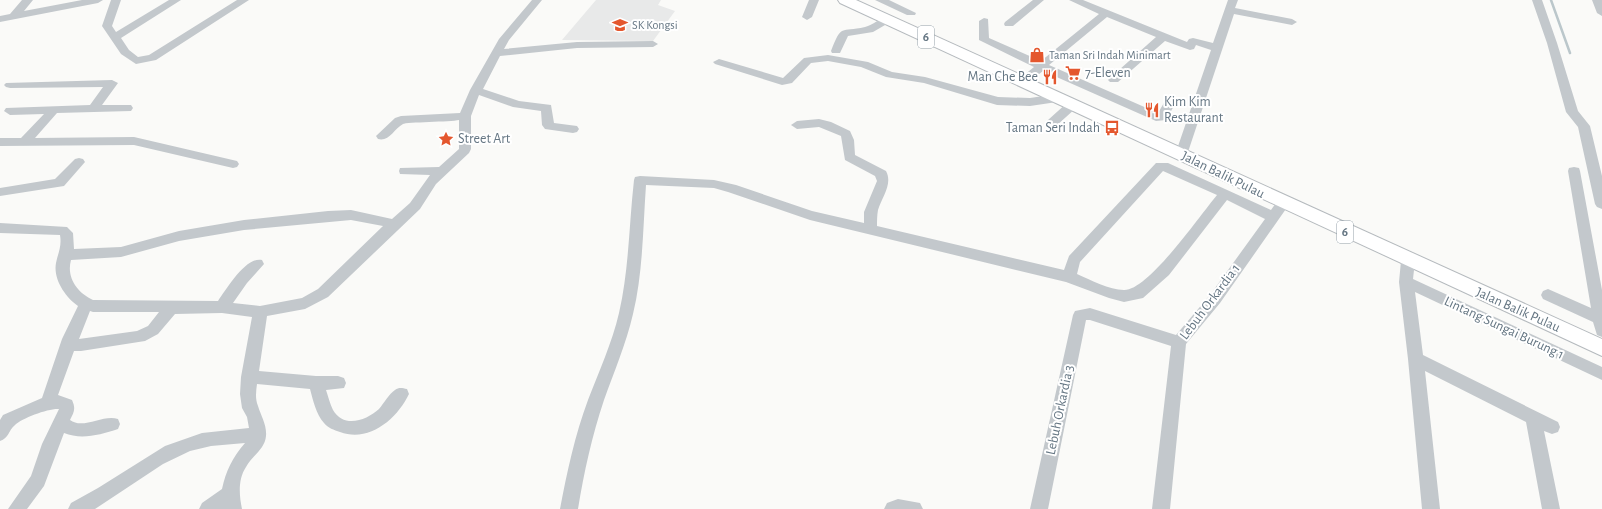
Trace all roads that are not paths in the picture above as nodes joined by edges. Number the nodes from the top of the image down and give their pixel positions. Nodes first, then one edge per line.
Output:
1 (28, 0) edge
2 (98, 0) edge
3 (116, 0) edge
4 (176, 0) edge
5 (244, 0) edge
6 (537, 0) edge
7 (814, 0) edge
8 (845, 0) edge
9 (880, 0) edge
10 (1039, 0) edge
11 (1074, 0) edge
12 (1537, 0) edge
13 (1597, 0) edge
14 (1231, 5) edge
15 (1106, 13) junction
16 (1602, 13) edge
17 (911, 14) dead end
18 (14, 16) junction
19 (807, 17) dead end
20 (0, 19) edge
21 (888, 19) junction
22 (984, 21) dead end
23 (1292, 22) dead end
24 (1008, 24) dead end
25 (1164, 36) junction
26 (114, 37) junction
27 (654, 44) dead end
28 (1217, 48) junction
29 (836, 51) dead end
30 (496, 53) junction
31 (719, 62) dead end
32 (1031, 74) junction
33 (1114, 80) dead end
34 (10, 84) dead end
35 (476, 90) junction
36 (1065, 101) junction
37 (1169, 104) dead end
38 (127, 108) dead end
39 (93, 109) junction
40 (54, 110) junction
41 (10, 111) dead end
42 (466, 116) junction
43 (1052, 123) dead end
44 (797, 125) dead end
45 (573, 128) dead end
46 (382, 136) dead end
47 (25, 141) junction
48 (0, 142) edge
49 (1183, 150) junction
50 (79, 162) dead end
51 (233, 164) dead end
52 (405, 171) dead end
53 (441, 171) junction
54 (1197, 171) junction
55 (1574, 171) dead end
56 (0, 192) edge
57 (1225, 193) junction
58 (1602, 204) edge
59 (1278, 210) junction
60 (394, 224) junction
61 (0, 228) edge
62 (870, 230) junction
63 (66, 255) junction
64 (1408, 261) junction
65 (257, 264) dead end
66 (1068, 277) junction
67 (1406, 282) junction
68 (1548, 295) dead end
69 (86, 304) junction
70 (222, 307) junction
71 (171, 308) junction
72 (260, 312) junction
73 (1601, 325) edge
74 (70, 339) junction
75 (1179, 342) junction
76 (1602, 348) edge
77 (1416, 359) junction
78 (1602, 374) edge
79 (249, 377) junction
80 (338, 383) dead end
81 (316, 384) junction
82 (401, 394) dead end
83 (48, 402) junction
84 (1533, 418) junction
85 (62, 423) junction
86 (112, 424) dead end
87 (1552, 427) dead end
88 (0, 434) edge
89 (258, 435) junction
90 (232, 501) edge
91 (894, 508) edge
92 (17, 509) edge
93 (77, 509) edge
94 (208, 509) edge
95 (569, 509) edge
96 (914, 509) edge
97 (1039, 509) edge
98 (1161, 509) edge
99 (1431, 509) edge
100 (1552, 509) edge

1 - 18 street
2 - 18 street
3 - 26 street
4 - 26 street
5 - 26 street
6 - 30 street
7 - 19 street
8 - 21 main road, Jalan Balik Pulau / 6
9 - 17 street
10 - 24 street
11 - 15 street
12 - 58 street
13 - 16 street
14 - 23 street
14 - 28 street
15 - 25 street
15 - 32 street
18 - 20 street
21 - 29 street
21 - 32 main road, Jalan Balik Pulau / 6
22 - 32 street
25 - 28 street
25 - 33 street
27 - 30 street
28 - 49 street
30 - 35 street
31 - 36 street
32 - 36 main road, Jalan Balik Pulau / 6
32 - 37 street
34 - 39 street
35 - 42 street
35 - 45 street
36 - 43 street
36 - 49 main road, Jalan Balik Pulau / 6
38 - 39 street
39 - 40 street
40 - 41 street
40 - 47 street
42 - 46 street
42 - 53 street
44 - 62 street
47 - 48 street
47 - 51 street
49 - 54 main road, Jalan Balik Pulau / 6
50 - 56 street
52 - 53 street
53 - 60 street
54 - 57 street
54 - 59 main road, Jalan Balik Pulau / 6
54 - 66 street
55 - 73 street
57 - 59 street
57 - 66 street
59 - 64 main road, Jalan Balik Pulau / 6
59 - 75 street, Lebuh Orkardia 1
60 - 63 street
60 - 72 street
61 - 63 street
62 - 66 street
62 - 95 street
63 - 69 street
64 - 67 street
64 - 76 main road, Jalan Balik Pulau / 6
65 - 70 street
67 - 77 street
67 - 78 street, Lintang Sungai Burung 1
68 - 73 street
69 - 71 street
69 - 74 street
70 - 71 street
70 - 72 street
71 - 74 street
72 - 79 street
74 - 83 street
75 - 97 street, Lebuh Orkardia 3
75 - 98 street, Lebuh Orkardia 1
77 - 84 street
77 - 99 street
79 - 81 street
79 - 89 street
80 - 81 street
81 - 82 street
83 - 85 street
83 - 88 street
84 - 87 street
84 - 100 street
85 - 86 street
85 - 92 street
89 - 90 street
89 - 93 street
90 - 94 street
91 - 96 street

